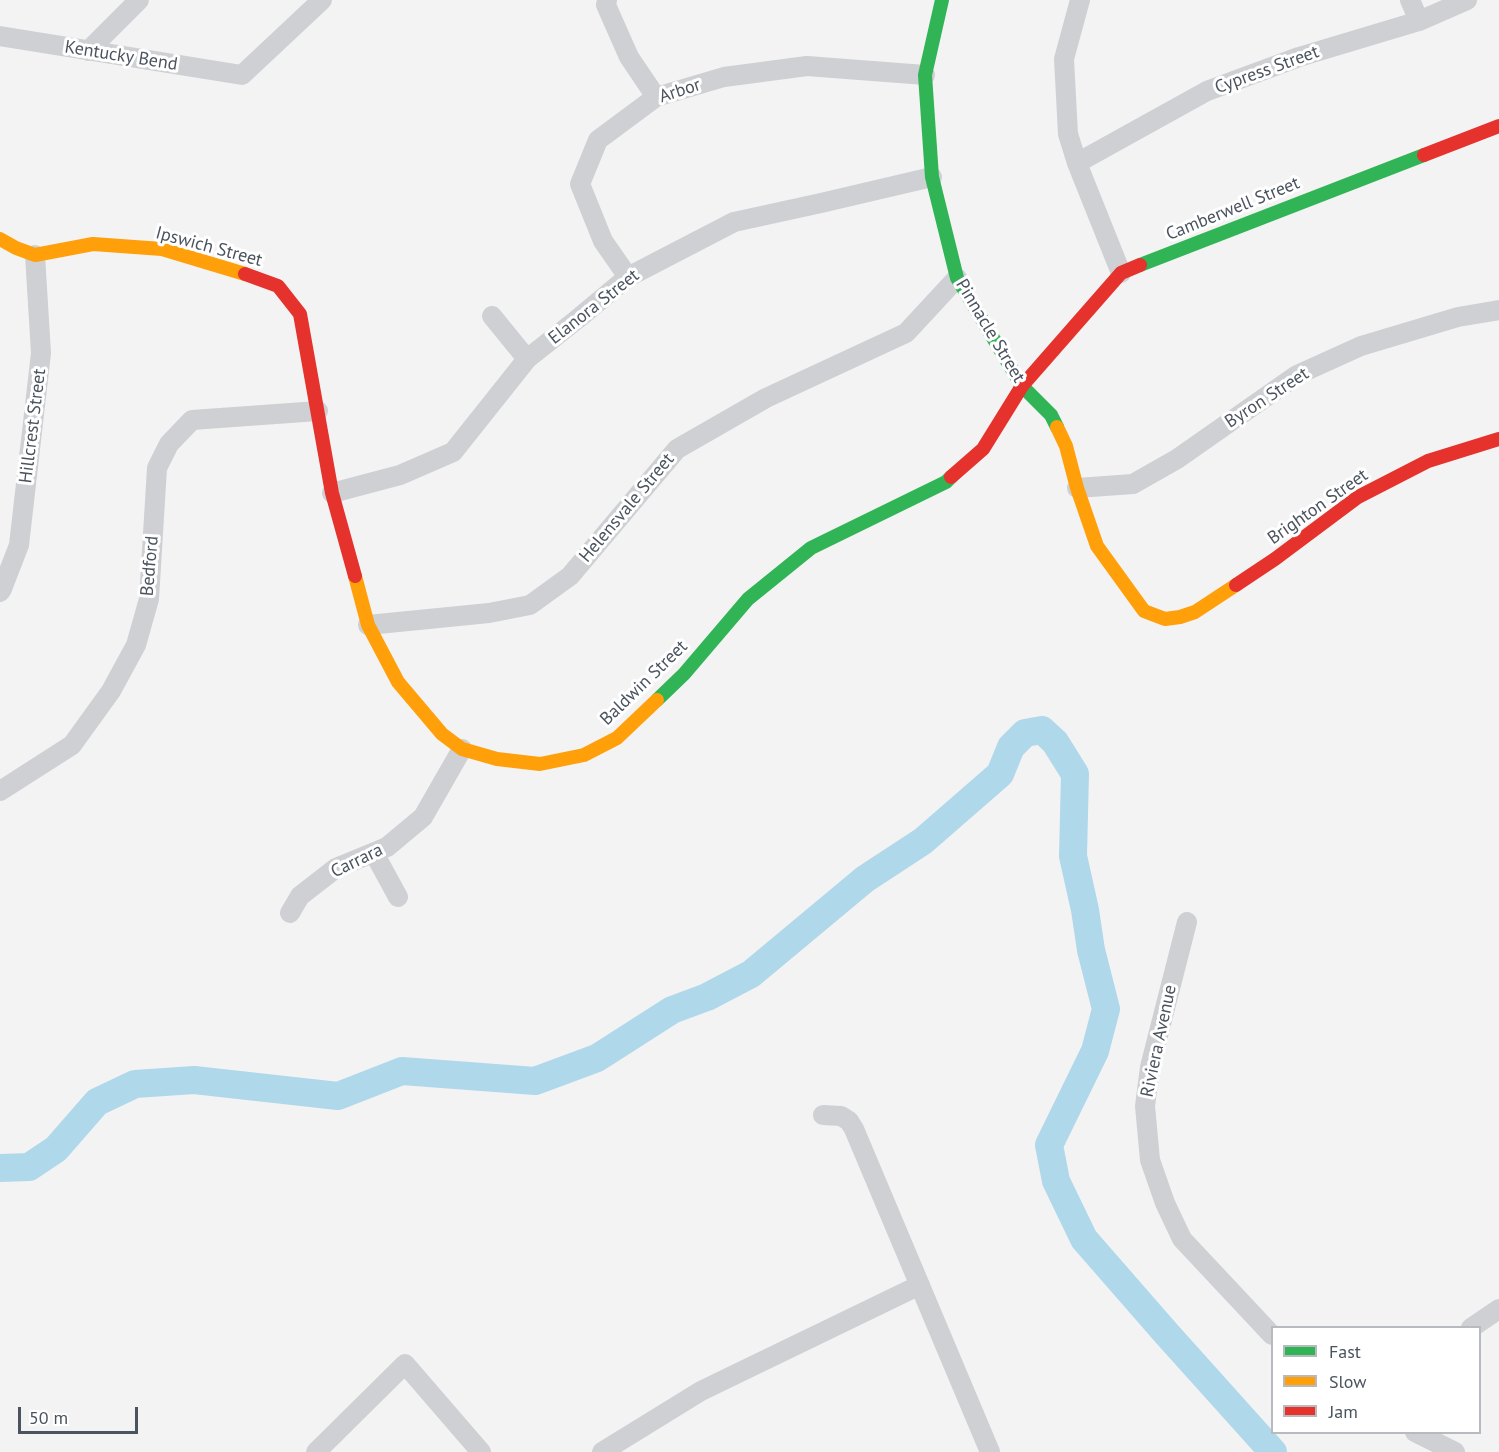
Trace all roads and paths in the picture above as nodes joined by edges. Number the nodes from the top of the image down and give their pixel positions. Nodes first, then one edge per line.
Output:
1 (139, 0) edge
2 (322, 0) edge
3 (607, 0) edge
4 (942, 0) edge
5 (1080, 0) edge
6 (1410, 0) edge
7 (1467, 0) edge
8 (1419, 21) junction
9 (0, 36) edge
10 (88, 51) junction
11 (925, 75) junction
12 (656, 97) junction
13 (1499, 126) edge
14 (1077, 164) junction
15 (932, 177) junction
16 (0, 239) edge
17 (35, 255) junction
18 (1121, 273) junction
19 (628, 277) junction
20 (957, 278) junction
21 (1499, 310) edge
22 (492, 316) dead end
23 (527, 359) junction
24 (1022, 386) junction
25 (318, 411) junction
26 (1499, 439) edge
27 (1077, 488) junction
28 (332, 493) junction
29 (0, 592) edge
30 (1164, 619) joint
31 (368, 625) junction
32 (462, 749) junction
33 (0, 791) edge
34 (374, 853) junction
35 (398, 897) dead end
36 (290, 913) dead end
37 (1186, 922) dead end
38 (823, 1115) dead end
39 (920, 1285) junction
40 (1499, 1309) edge
41 (1474, 1326) edge
42 (1271, 1334) edge
43 (1419, 1434) edge
44 (316, 1452) edge
45 (481, 1452) edge
46 (602, 1452) edge
47 (990, 1452) edge
48 (1455, 1452) edge

1 - 10 street
2 - 10 street, Kentucky Bend
3 - 12 street
4 - 11 street, Pinnacle Street
5 - 14 street
6 - 8 street
7 - 8 street, Cypress Street
8 - 14 street, Cypress Street
9 - 10 street, Kentucky Bend
11 - 12 street, Arbor
11 - 15 street, Pinnacle Street
12 - 19 street, Arbor
13 - 18 street, Camberwell Street
14 - 18 street
15 - 19 street, Elanora Street
15 - 20 street, Pinnacle Street
16 - 17 street
17 - 25 street, Ipswich Street
17 - 29 street, Hillcrest Street
18 - 24 street, Camberwell Street
19 - 23 street, Elanora Street
20 - 24 street, Pinnacle Street
20 - 31 street, Helensvale Street
21 - 27 street, Byron Street
22 - 23 street
23 - 28 street, Elanora Street
24 - 27 street, Pinnacle Street
24 - 32 street, Baldwin Street
25 - 28 street, Baldwin Street
25 - 33 street, Bedford
26 - 30 street, Brighton Street
27 - 30 street, Pinnacle Street
28 - 31 street, Baldwin Street
31 - 32 street, Baldwin Street
32 - 34 street, Carrara
34 - 35 street
34 - 36 street, Carrara
37 - 42 street, Riviera Avenue
38 - 39 street
39 - 46 street
39 - 47 street
40 - 41 street
43 - 48 street
44 - 45 street

